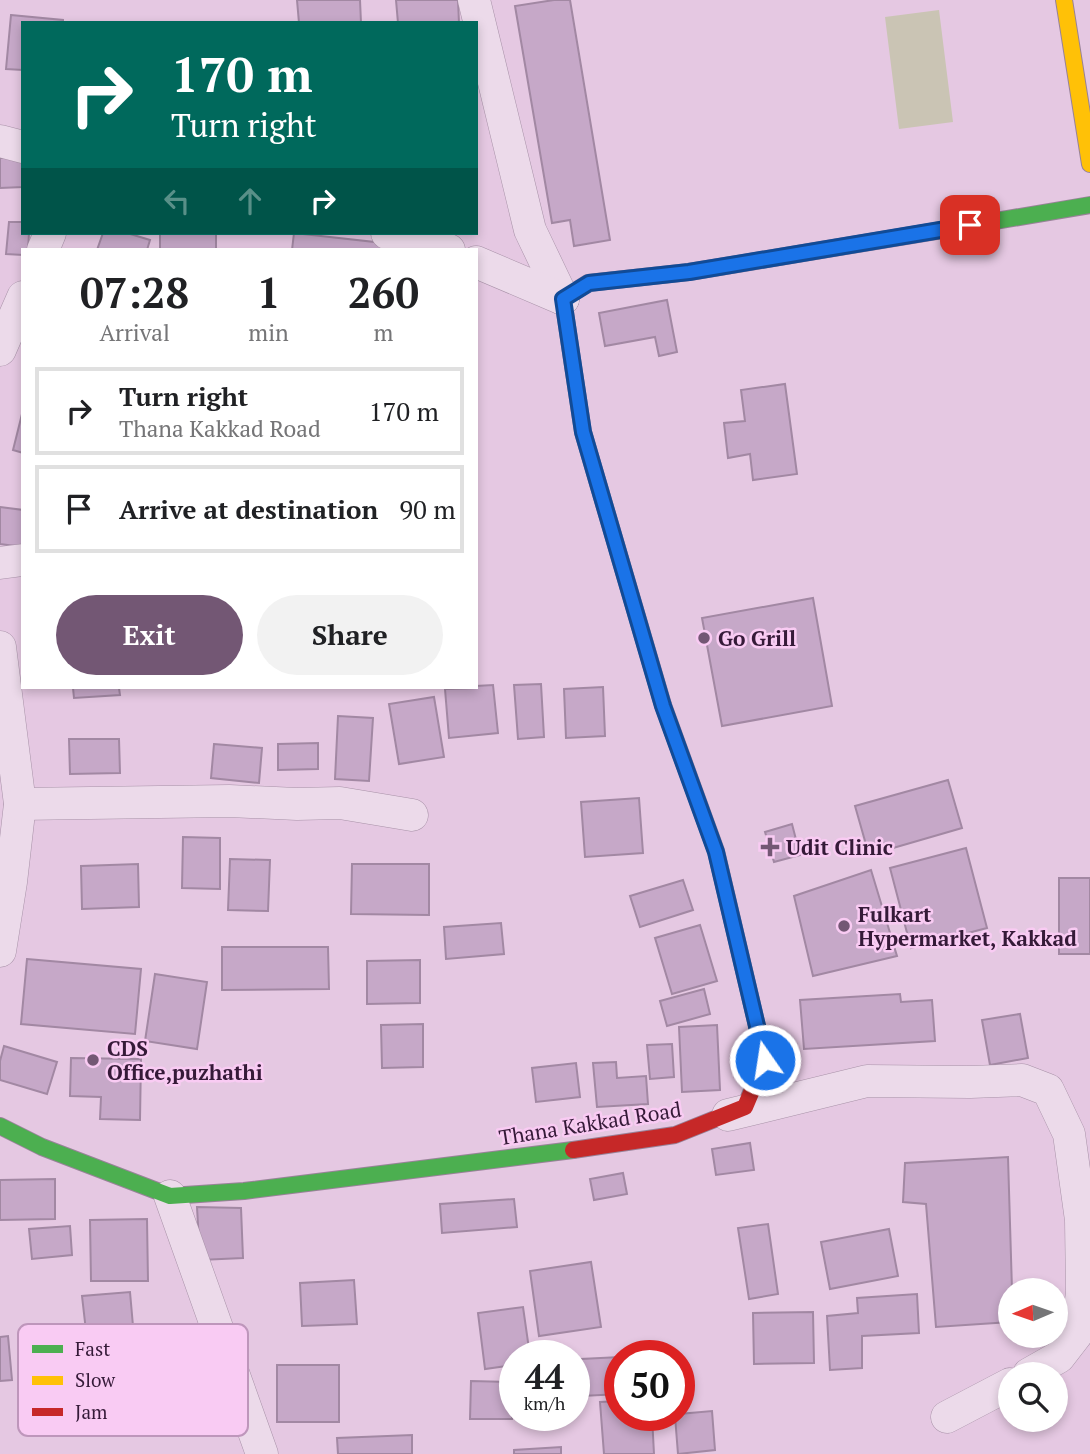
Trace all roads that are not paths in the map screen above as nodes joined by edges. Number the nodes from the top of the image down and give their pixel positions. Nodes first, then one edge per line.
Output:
1 (474, 0) edge
2 (1064, 0) edge
3 (0, 141) edge
4 (21, 146) edge
5 (1090, 164) edge
6 (1090, 205) edge
7 (397, 235) edge
8 (444, 248) edge
9 (478, 263) edge
10 (563, 299) junction
11 (21, 302) edge
12 (0, 350) edge
13 (21, 560) edge
14 (0, 563) edge
15 (0, 648) edge
16 (20, 804) junction
17 (412, 815) dead end
18 (0, 951) edge
19 (728, 1115) junction
20 (0, 1126) edge
21 (170, 1196) junction
22 (216, 1324) edge
23 (1050, 1362) edge
24 (998, 1390) edge
25 (248, 1415) edge
26 (947, 1418) dead end
27 (262, 1454) edge

1 - 10 street
2 - 5 main road
3 - 4 street
6 - 10 main road
7 - 8 street
9 - 10 street
10 - 19 main road, Thana Kakkad Road
11 - 12 street
13 - 14 street
15 - 16 street
16 - 17 street
16 - 18 street
19 - 21 main road, Thana Kakkad Road
19 - 23 street
20 - 21 main road, Thana Kakkad Road
21 - 22 street
24 - 26 street
25 - 27 street

